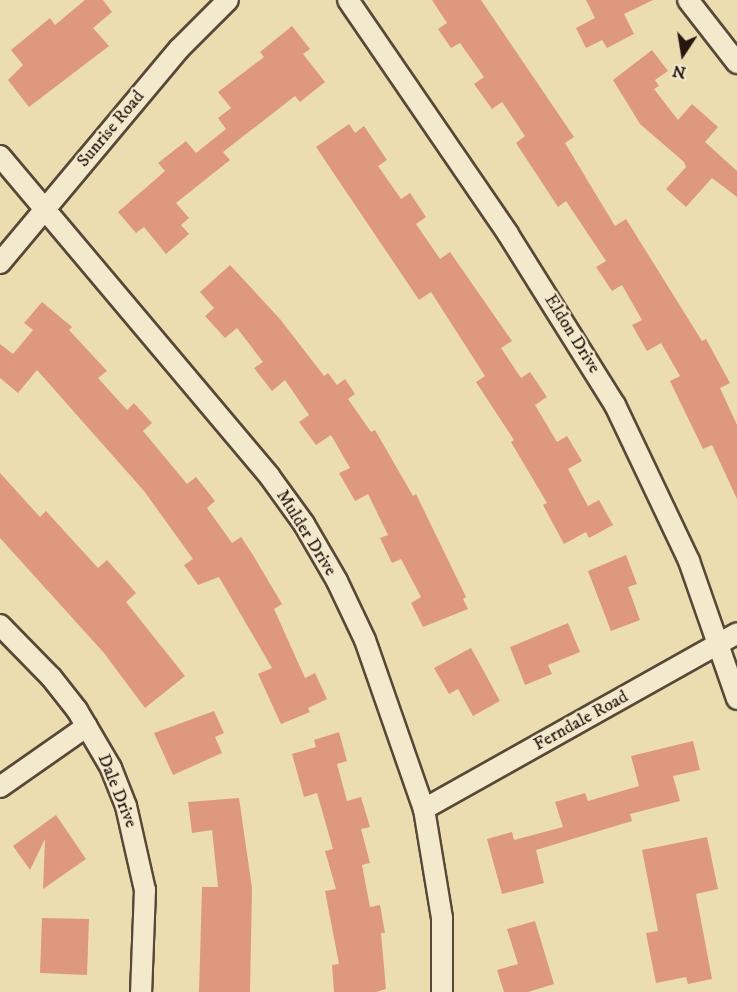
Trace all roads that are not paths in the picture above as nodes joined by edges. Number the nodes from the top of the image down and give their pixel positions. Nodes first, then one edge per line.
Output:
1 (228, 0) edge
2 (348, 0) edge
3 (688, 0) edge
4 (737, 63) edge
5 (0, 156) edge
6 (44, 210) junction
7 (0, 263) edge
8 (0, 626) edge
9 (737, 633) edge
10 (718, 644) junction
11 (737, 699) edge
12 (87, 726) junction
13 (0, 787) edge
14 (424, 809) junction
15 (141, 992) edge
16 (442, 992) edge

1 - 6 street, Sunrise Road
2 - 10 street, Eldon Drive
3 - 4 street
5 - 6 street, Mulder Drive
6 - 7 street, Sunrise Road
6 - 14 street, Mulder Drive
8 - 12 street, Dale Drive
9 - 10 street, Ferndale Road
10 - 11 street, Eldon Drive
10 - 14 street, Ferndale Road
12 - 13 street
12 - 15 street, Dale Drive
14 - 16 street, Mulder Drive

